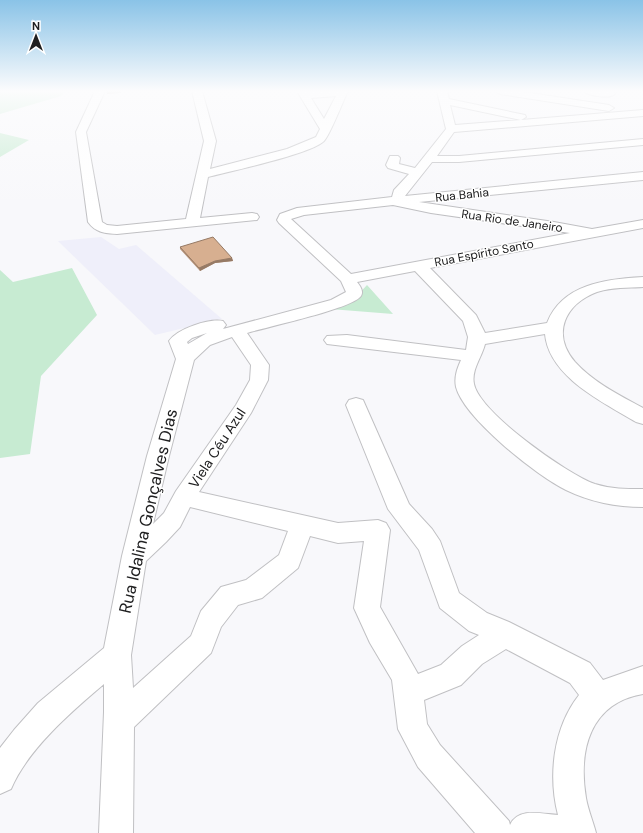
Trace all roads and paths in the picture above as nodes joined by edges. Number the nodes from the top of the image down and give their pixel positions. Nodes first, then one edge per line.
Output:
1 (82, 130) edge
2 (207, 130) edge
3 (450, 130) edge
4 (325, 131) edge
5 (643, 142) edge
6 (394, 158) dead end
7 (429, 159) junction
8 (418, 172) junction
9 (203, 175) junction
10 (643, 176) edge
11 (400, 195) junction
12 (452, 196) junction
13 (415, 199) junction
14 (436, 206) junction
15 (252, 217) dead end
16 (193, 219) junction
17 (643, 224) edge
18 (590, 233) junction
19 (418, 265) junction
20 (348, 279) junction
21 (643, 282) edge
22 (246, 327) junction
23 (554, 327) junction
24 (333, 340) dead end
25 (474, 348) junction
26 (356, 405) dead end
27 (643, 418) edge
28 (184, 497) junction
29 (643, 498) edge
30 (302, 524) junction
31 (134, 556) junction
32 (505, 634) junction
33 (117, 655) junction
34 (643, 680) edge
35 (408, 692) junction
36 (598, 698) junction
37 (119, 720) junction
38 (0, 778) edge
39 (116, 833) edge
40 (497, 833) edge
41 (524, 833) edge
42 (570, 833) edge
43 (579, 833) edge

1 - 16 street
2 - 9 street
3 - 7 street
4 - 9 street
5 - 7 street
6 - 8 street
7 - 8 street
8 - 11 street
9 - 16 street
10 - 12 street, Rua Bahia
11 - 13 street
11 - 14 street, Rua Rio de Janeiro
11 - 20 street
12 - 13 street, Rua Bahia
12 - 14 street
13 - 14 street
14 - 18 street, Rua Rio de Janeiro
15 - 16 street
17 - 18 street, Rua Espírito Santo
18 - 19 street, Rua Espírito Santo
19 - 20 street, Rua Espírito Santo
19 - 25 street
20 - 22 street, Rua Idalina Gonçalves Dias
21 - 23 street
22 - 28 street, Viela Céu Azul
22 - 31 street, Rua Idalina Gonçalves Dias
23 - 25 street
23 - 27 street
24 - 25 street
25 - 29 street
26 - 32 street
28 - 30 street
28 - 31 street, Viela Céu Azul
30 - 35 street
30 - 37 street
31 - 33 street, Rua Idalina Gonçalves Dias
32 - 35 street
32 - 36 street
33 - 37 street, Rua Idalina Gonçalves Dias
33 - 38 street
34 - 36 street
35 - 40 street
36 - 43 street
37 - 39 street, Rua Idalina Gonçalves Dias
41 - 42 street

